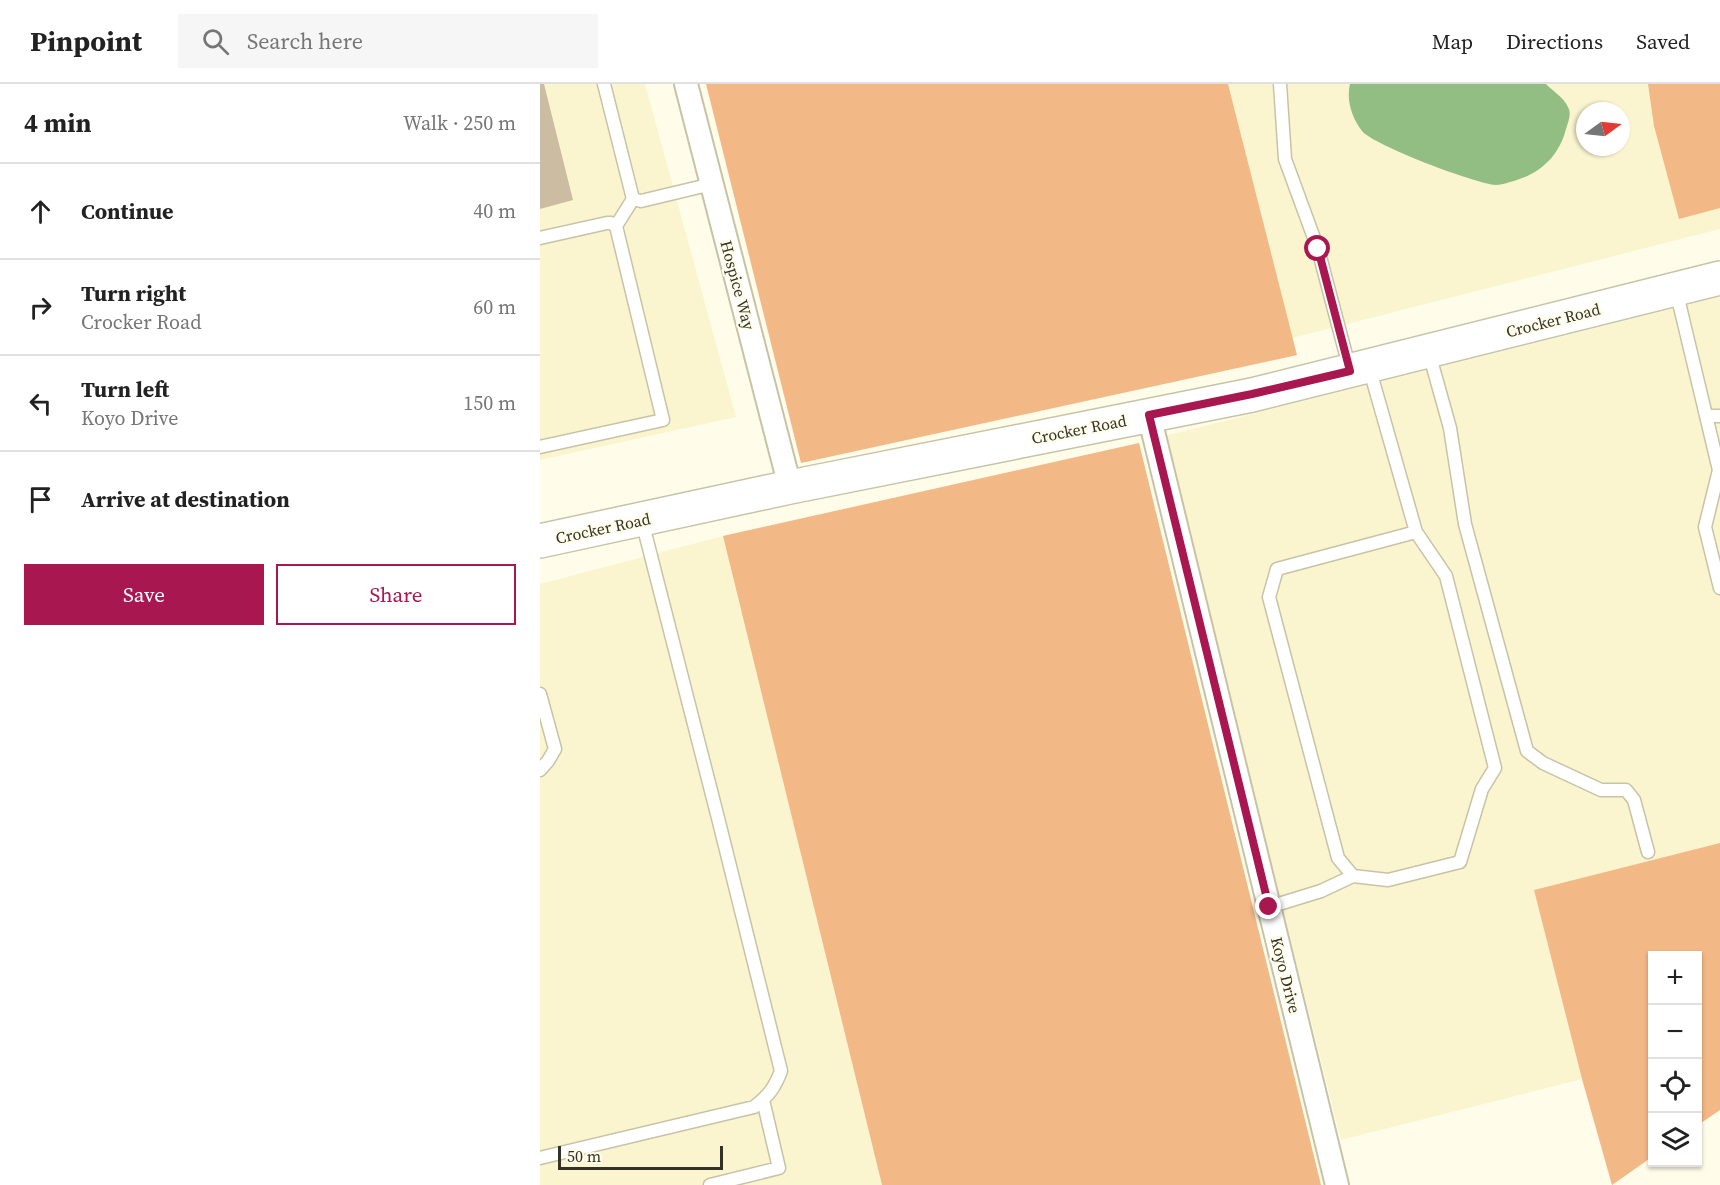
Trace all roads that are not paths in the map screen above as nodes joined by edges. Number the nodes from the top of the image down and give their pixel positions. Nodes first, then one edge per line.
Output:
1 (604, 84) edge
2 (686, 84) edge
3 (1280, 84) edge
4 (712, 184) junction
5 (633, 198) junction
6 (616, 226) junction
7 (540, 238) edge
8 (1720, 278) edge
9 (1676, 289) junction
10 (1428, 351) junction
11 (1359, 369) junction
12 (1149, 415) junction
13 (1706, 416) junction
14 (1720, 416) edge
15 (540, 447) edge
16 (790, 487) junction
17 (641, 520) junction
18 (1416, 532) junction
19 (540, 541) edge
20 (1720, 588) edge
21 (540, 694) edge
22 (540, 770) edge
23 (1647, 852) dead end
24 (1353, 876) junction
25 (1269, 907) junction
26 (763, 1100) junction
27 (540, 1158) edge
28 (710, 1185) edge
29 (1337, 1185) edge

1 - 5 lane
2 - 4 street, Hospice Way
3 - 11 lane
4 - 5 lane
4 - 16 street, Hospice Way
5 - 6 lane
6 - 7 lane
6 - 15 lane
8 - 9 main road, Crocker Road
9 - 10 main road, Crocker Road
9 - 13 lane
10 - 11 main road, Crocker Road
10 - 23 lane
11 - 12 main road, Crocker Road
11 - 18 lane
12 - 16 main road, Crocker Road
12 - 25 street, Koyo Drive
13 - 14 lane
13 - 20 lane
16 - 17 main road, Crocker Road
17 - 19 main road, Crocker Road
17 - 26 lane
18 - 24 lane
18 - 24 lane
21 - 22 lane
24 - 25 lane
25 - 29 street, Koyo Drive
26 - 27 lane
26 - 28 lane

